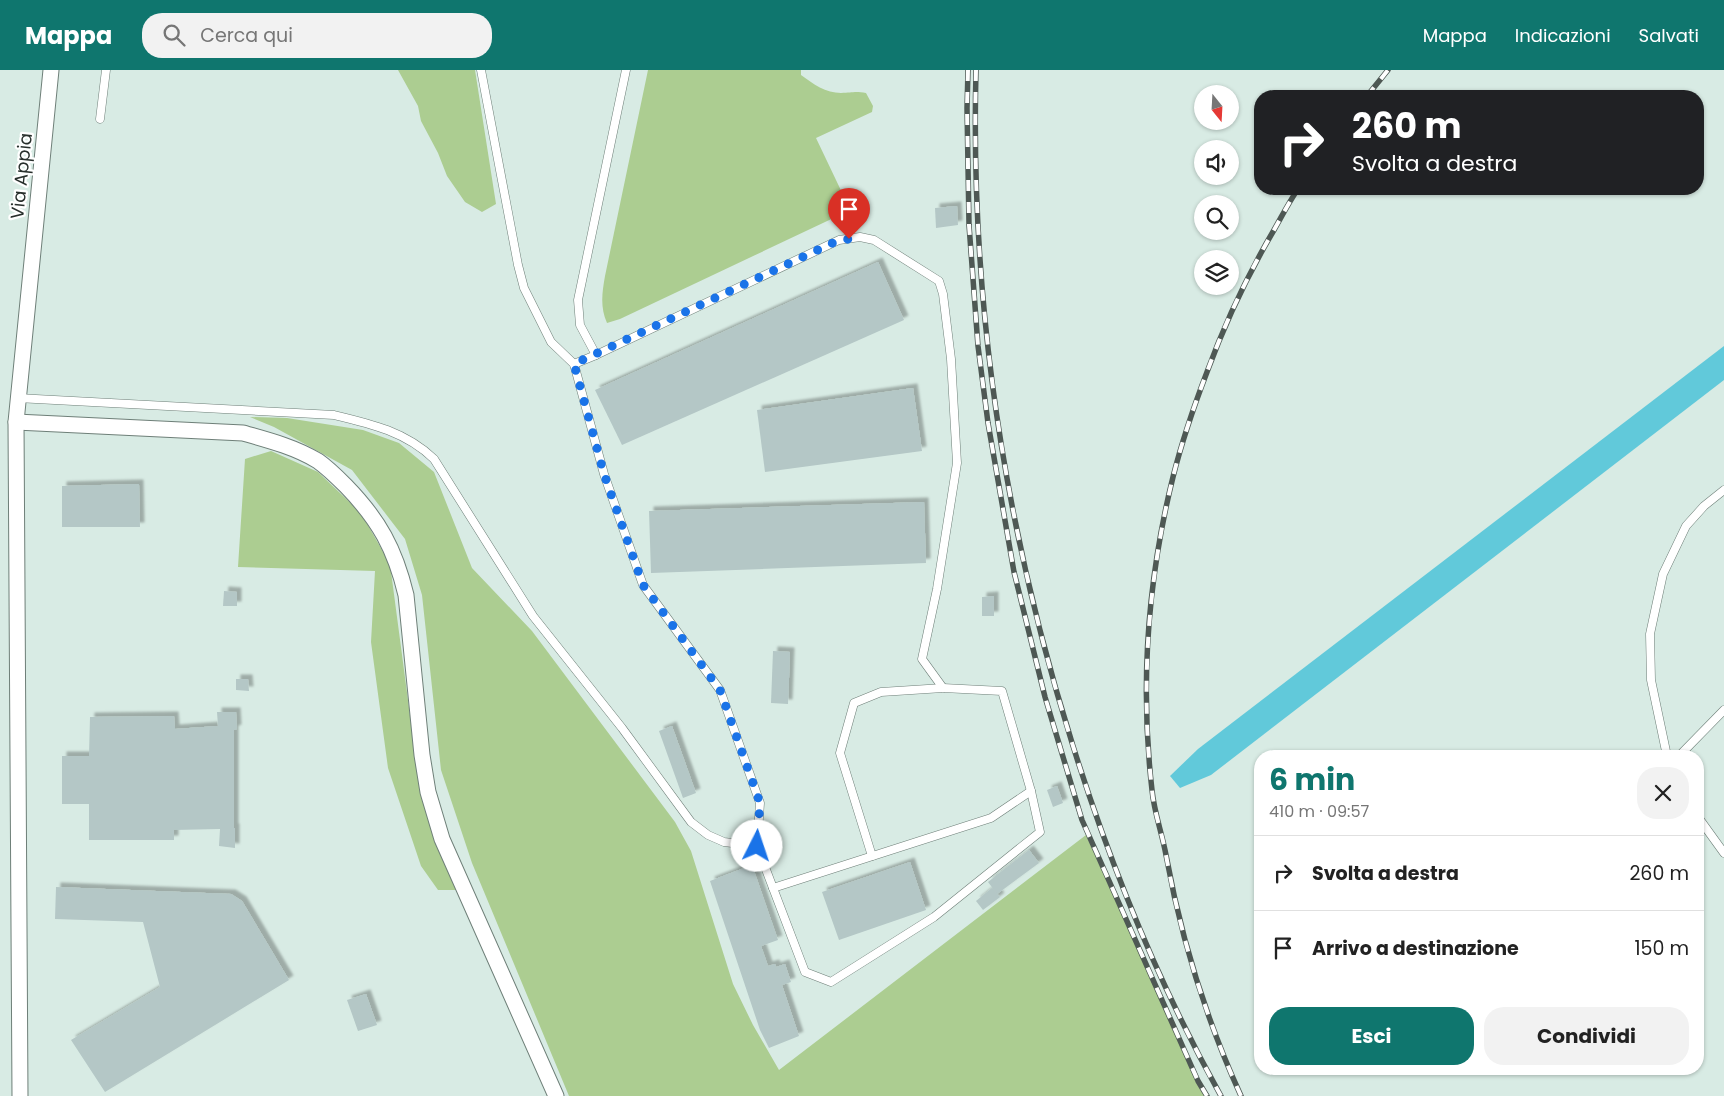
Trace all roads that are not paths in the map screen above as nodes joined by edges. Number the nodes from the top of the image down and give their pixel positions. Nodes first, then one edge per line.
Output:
1 (51, 70) edge
2 (106, 70) edge
3 (481, 70) edge
4 (626, 70) edge
5 (100, 118) dead end
6 (596, 355) junction
7 (574, 364) junction
8 (18, 398) junction
9 (16, 422) junction
10 (1724, 490) edge
11 (944, 688) junction
12 (1724, 710) edge
13 (1666, 750) edge
14 (1685, 750) edge
15 (1031, 792) junction
16 (1704, 825) edge
17 (757, 846) junction
18 (1724, 853) edge
19 (872, 856) junction
20 (773, 888) junction
21 (20, 1096) edge
22 (556, 1096) edge

1 - 8 street, Via Appia
2 - 5 lane
3 - 7 lane
4 - 6 lane
6 - 7 lane
6 - 11 lane
7 - 17 lane
8 - 9 street, Via Appia
8 - 17 lane
9 - 21 street, Via Appia
9 - 22 street
10 - 13 lane
11 - 15 lane
11 - 19 lane
12 - 14 lane
15 - 19 lane
15 - 20 lane
16 - 18 lane
17 - 20 lane
19 - 20 lane

